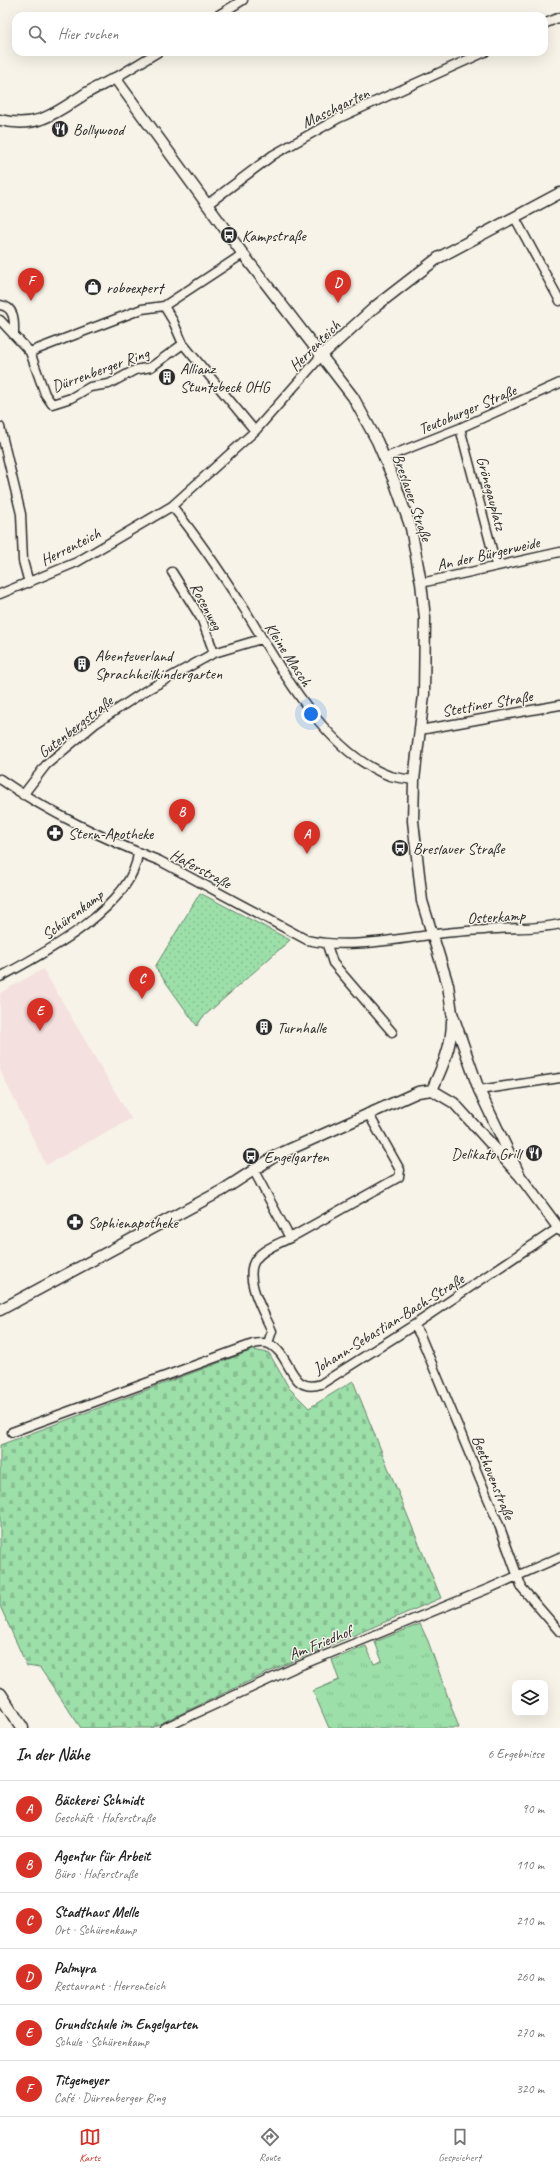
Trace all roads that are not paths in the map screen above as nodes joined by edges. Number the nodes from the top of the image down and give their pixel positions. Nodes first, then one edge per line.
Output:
1 (243, 0) edge
2 (224, 12) edge
3 (560, 17) edge
4 (548, 22) edge
5 (151, 56) edge
6 (476, 56) edge
7 (114, 78) junction
8 (0, 120) edge
9 (560, 193) edge
10 (208, 204) junction
11 (515, 218) junction
12 (243, 254) junction
13 (560, 301) edge
14 (0, 305) edge
15 (164, 306) junction
16 (0, 320) edge
17 (14, 335) junction
18 (183, 344) junction
19 (30, 352) junction
20 (322, 355) junction
21 (560, 383) edge
22 (0, 427) edge
23 (460, 428) junction
24 (255, 431) junction
25 (384, 458) junction
26 (172, 506) junction
27 (560, 552) edge
28 (496, 565) junction
29 (172, 572) dead end
30 (29, 583) junction
31 (421, 583) junction
32 (0, 594) edge
33 (261, 639) junction
34 (214, 653) junction
35 (560, 705) edge
36 (420, 730) junction
37 (0, 779) edge
38 (414, 780) junction
39 (23, 795) junction
40 (138, 853) junction
41 (560, 924) edge
42 (433, 934) junction
43 (327, 945) junction
44 (0, 978) edge
45 (452, 1013) junction
46 (392, 1032) dead end
47 (560, 1078) edge
48 (432, 1090) junction
49 (480, 1090) junction
50 (368, 1113) junction
51 (252, 1169) junction
52 (520, 1176) junction
53 (559, 1229) edge
54 (290, 1238) junction
55 (0, 1310) edge
56 (414, 1326) junction
57 (268, 1343) junction
58 (12, 1432) dead end
59 (560, 1557) edge
60 (517, 1575) junction
61 (560, 1632) edge
62 (0, 1694) edge
63 (22, 1728) edge
64 (164, 1728) edge

1 - 2 street
3 - 4 street
5 - 7 street
6 - 10 street, Maschgarten
7 - 8 street
7 - 10 street
9 - 11 street, Herrenteich
10 - 12 street
11 - 13 street
11 - 20 street, Herrenteich
12 - 15 street
12 - 20 street, Breslauer Straße
14 - 17 street
15 - 18 street
15 - 19 street
16 - 17 street, Dürrenberger Ring
17 - 19 street, Dürrenberger Ring
18 - 19 street, Dürrenberger Ring
18 - 24 street
20 - 24 street, Herrenteich
20 - 25 street, Breslauer Straße
21 - 23 street, Teutoburger Straße
22 - 30 street
23 - 25 street, Teutoburger Straße
23 - 28 street, Grönegauplatz
24 - 26 street, Herrenteich
25 - 31 street, Breslauer Straße
26 - 30 street, Herrenteich
26 - 33 street, Kleine Masch
27 - 28 street, An der Bürgerweide
28 - 31 street, An der Bürgerweide
29 - 34 street, Rosenweg
30 - 32 street, Herrenteich
31 - 36 street, Breslauer Straße
33 - 34 street, Gutenbergstraße
33 - 38 street, Kleine Masch
34 - 39 street, Gutenbergstraße
35 - 36 street, Stettiner Straße
36 - 38 street, Breslauer Straße
37 - 39 street, Haferstraße
38 - 42 street, Breslauer Straße
39 - 40 street, Haferstraße
40 - 43 street, Haferstraße
40 - 44 street, Schürenkamp
41 - 42 street, Osterkamp
42 - 43 street, Haferstraße
42 - 45 street, Breslauer Straße
43 - 46 street
45 - 48 street, Breslauer Straße
45 - 49 street, Breslauer Straße
47 - 49 street
48 - 50 street
48 - 52 street
49 - 52 street, Breslauer Straße
50 - 51 street
50 - 54 street
51 - 54 street
51 - 55 street
52 - 53 street
53 - 56 street, Johann-Sebastian-Bach-Straße
54 - 57 street
56 - 57 street, Johann-Sebastian-Bach-Straße
56 - 60 street, Beethovenstraße
57 - 58 street
59 - 60 street, Am Friedhof
60 - 61 street, Beethovenstraße
60 - 64 street, Am Friedhof
62 - 63 main road

